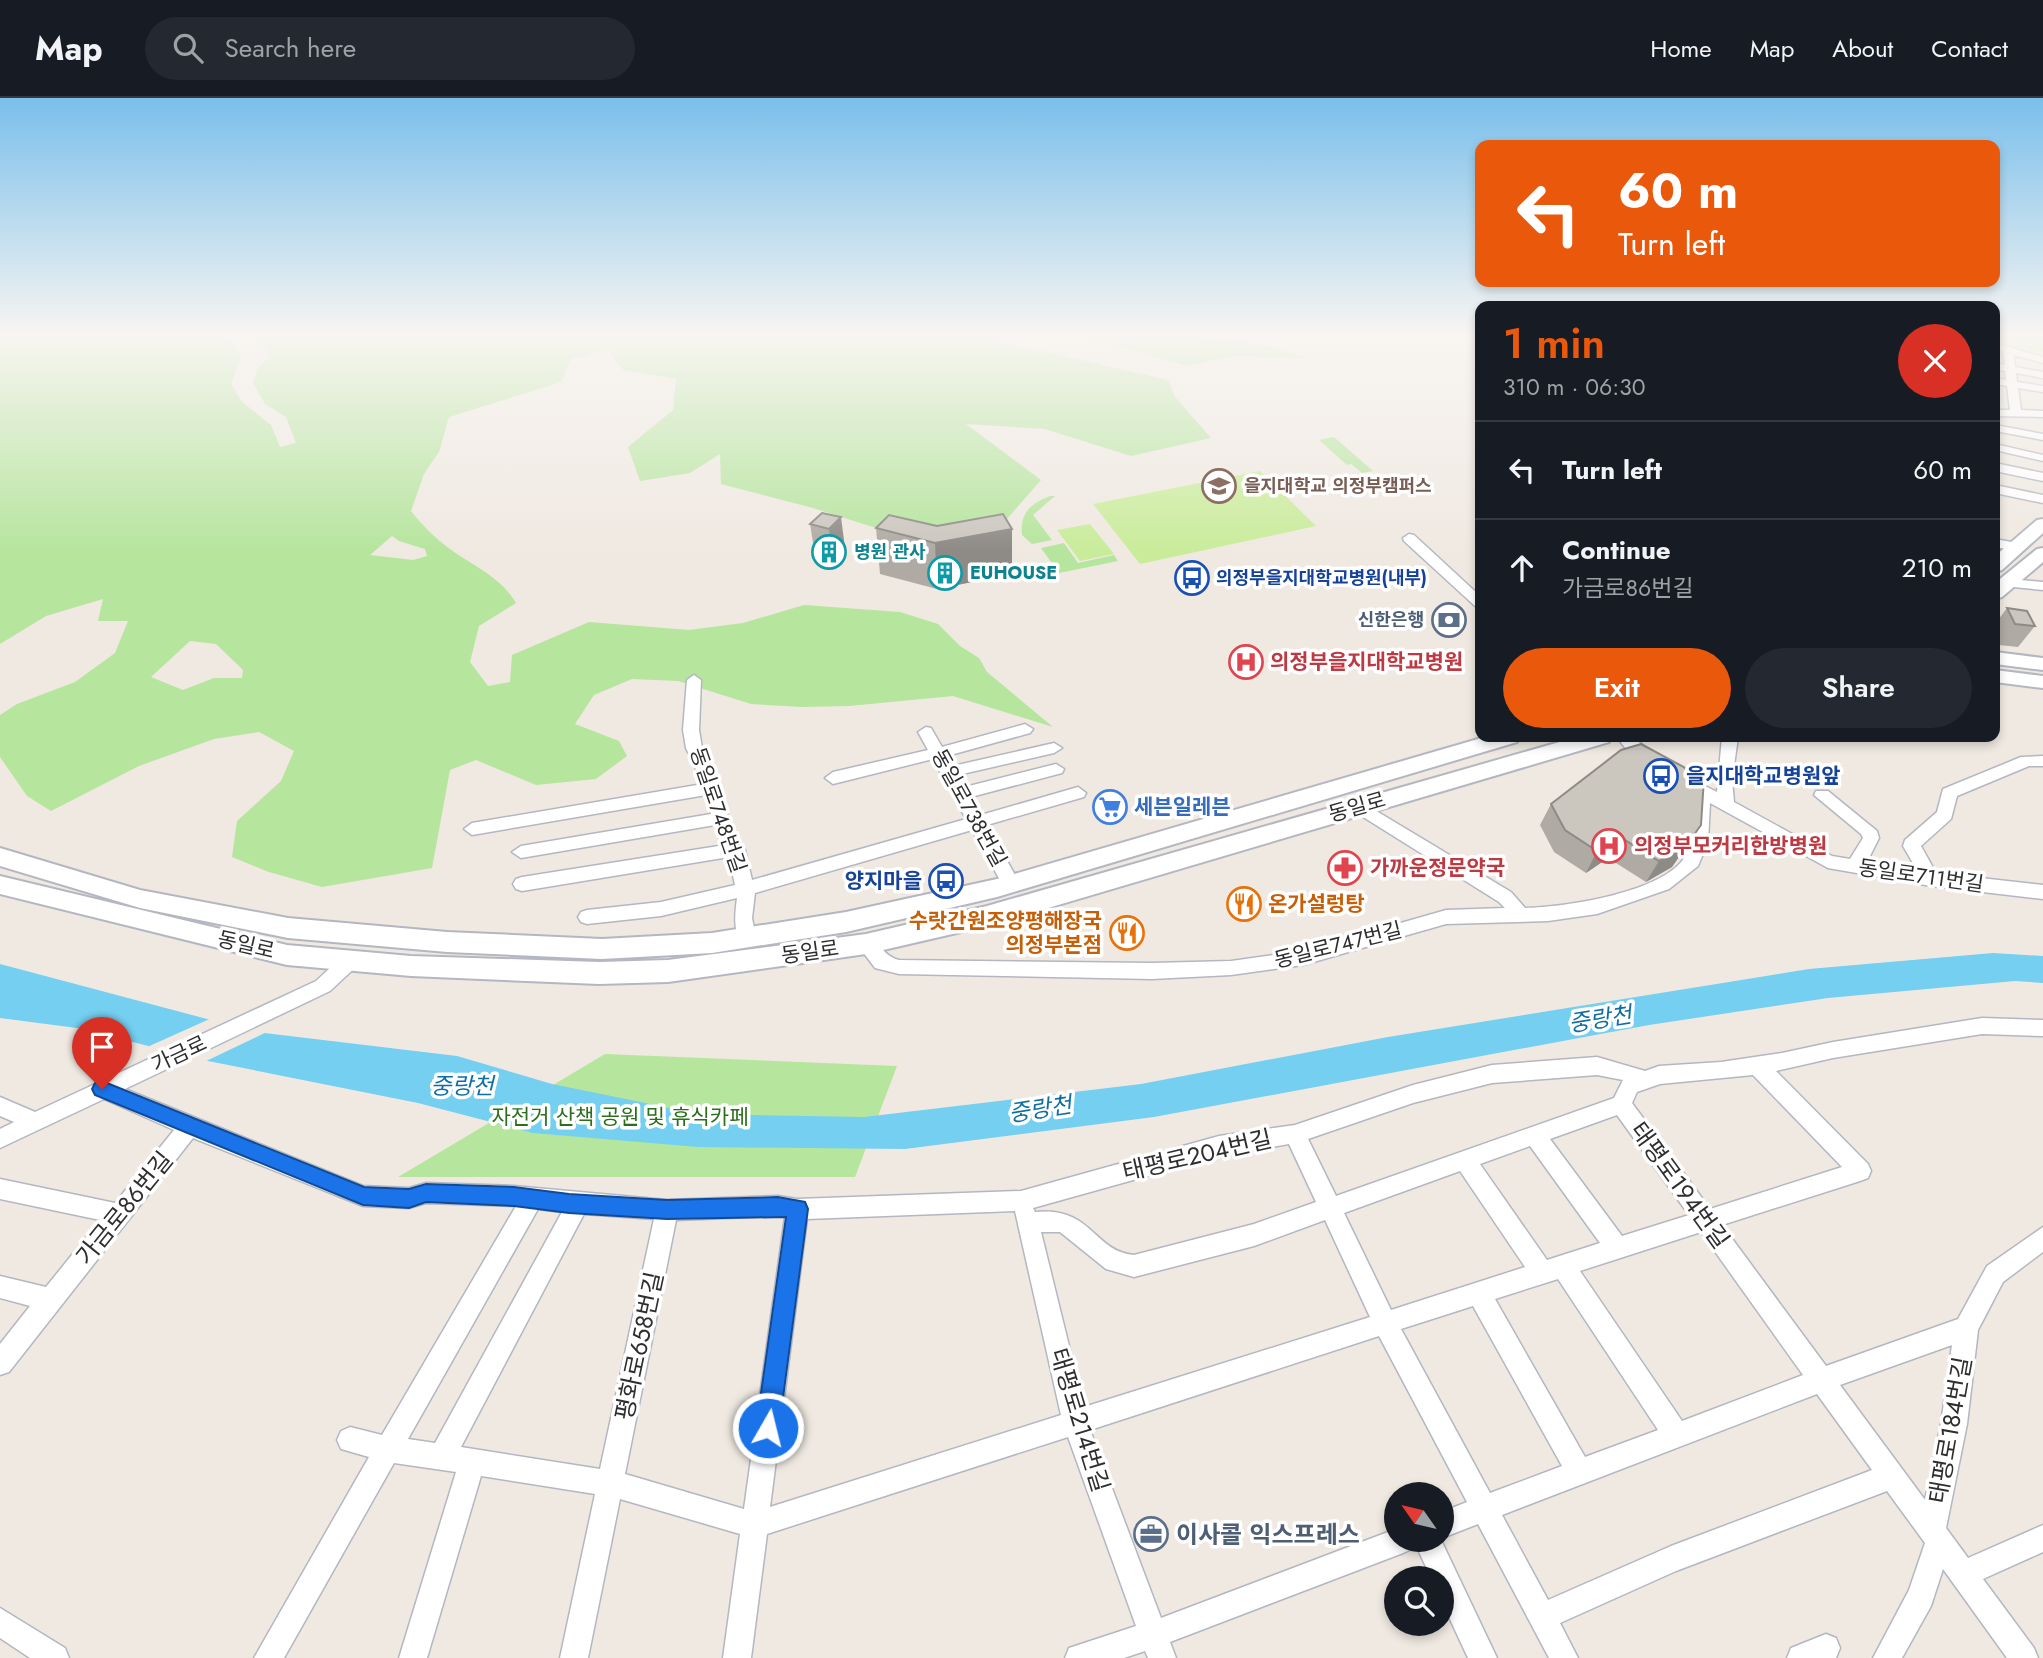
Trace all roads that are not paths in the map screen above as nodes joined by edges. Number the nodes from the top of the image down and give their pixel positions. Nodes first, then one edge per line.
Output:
1 (2015, 407) edge
2 (2000, 413) edge
3 (2043, 414) edge
4 (2016, 415) junction
5 (2000, 429) edge
6 (2043, 437) edge
7 (2000, 448) edge
8 (2043, 458) edge
9 (2000, 468) edge
10 (2043, 477) edge
11 (2000, 490) edge
12 (2043, 499) edge
13 (2043, 524) edge
14 (1409, 538) dead end
15 (2000, 544) edge
16 (2017, 547) junction
17 (2043, 553) edge
18 (2000, 562) edge
19 (2043, 586) edge
20 (2001, 588) edge
21 (1475, 598) edge
22 (2000, 658) edge
23 (2043, 664) edge
24 (2000, 677) edge
25 (694, 680) dead end
26 (2043, 682) edge
27 (1025, 729) dead end
28 (926, 732) dead end
29 (1492, 742) edge
30 (1583, 742) edge
31 (1629, 742) edge
32 (1729, 742) edge
33 (1054, 748) dead end
34 (938, 753) junction
35 (2043, 761) edge
36 (1056, 769) dead end
37 (949, 772) junction
38 (833, 778) dead end
39 (713, 788) junction
40 (1702, 791) junction
41 (1078, 793) dead end
42 (961, 794) junction
43 (1822, 795) dead end
44 (1726, 804) junction
45 (1359, 806) junction
46 (720, 818) junction
47 (977, 822) junction
48 (472, 829) dead end
49 (736, 850) junction
50 (521, 852) dead end
51 (0, 857) edge
52 (1858, 868) junction
53 (1931, 879) junction
54 (522, 884) dead end
55 (1011, 884) junction
56 (0, 885) edge
57 (745, 889) junction
58 (2043, 892) edge
59 (1520, 914) junction
60 (587, 917) dead end
61 (747, 938) junction
62 (866, 944) junction
63 (352, 959) junction
64 (2043, 1028) edge
65 (1756, 1065) junction
66 (1644, 1080) junction
67 (102, 1089) junction
68 (1621, 1104) junction
69 (0, 1106) edge
70 (35, 1122) junction
71 (189, 1127) junction
72 (1295, 1134) junction
73 (1535, 1135) junction
74 (0, 1139) edge
75 (1465, 1161) junction
76 (0, 1189) edge
77 (532, 1199) junction
78 (578, 1204) junction
79 (667, 1209) junction
80 (797, 1209) junction
81 (1329, 1209) junction
82 (1024, 1212) junction
83 (119, 1214) junction
84 (1706, 1220) junction
85 (2043, 1238) edge
86 (1618, 1249) junction
87 (1553, 1269) junction
88 (0, 1287) edge
89 (1479, 1293) junction
90 (50, 1300) junction
91 (1385, 1323) junction
92 (1966, 1328) junction
93 (0, 1363) edge
94 (1823, 1381) junction
95 (1075, 1422) junction
96 (1678, 1437) junction
97 (350, 1440) dead end
98 (388, 1449) junction
99 (442, 1457) junction
100 (472, 1462) junction
101 (1580, 1473) junction
102 (1892, 1476) junction
103 (610, 1483) junction
104 (1486, 1508) junction
105 (1454, 1520) edge
106 (755, 1525) junction
107 (1935, 1536) junction
108 (2043, 1538) edge
109 (1384, 1548) edge
110 (1433, 1552) edge
111 (1963, 1574) junction
112 (1542, 1617) junction
113 (0, 1622) edge
114 (1159, 1646) edge
115 (55, 1658) edge
116 (268, 1658) edge
117 (413, 1658) edge
118 (574, 1658) edge
119 (737, 1658) edge
120 (1079, 1658) edge
121 (1483, 1658) edge
122 (1564, 1658) edge
123 (1887, 1658) edge
124 (2024, 1658) edge

1 - 4 street
2 - 4 street
3 - 4 street
5 - 6 street
7 - 8 street
9 - 10 street
11 - 12 street
13 - 16 street
14 - 21 street
15 - 16 street
16 - 18 street
17 - 20 street
19 - 20 street
22 - 23 street
24 - 26 street
25 - 39 street, 동일로748번길
27 - 34 street
28 - 34 street, 동일로738번길
29 - 55 street, 동일로
30 - 45 street, 동일로
31 - 40 street, 동일로711번길
32 - 44 street
33 - 37 street
34 - 37 street, 동일로738번길
34 - 38 street
35 - 53 street
36 - 42 street
37 - 42 street, 동일로738번길
39 - 46 street, 동일로748번길
39 - 48 street
40 - 44 street, 동일로711번길
40 - 59 street, 동일로747번길
41 - 47 street
42 - 47 street, 동일로738번길
43 - 52 street
44 - 52 street, 동일로711번길
45 - 59 street
45 - 62 street, 동일로
46 - 49 street, 동일로748번길
46 - 50 street
47 - 55 street, 동일로738번길
47 - 57 street
49 - 54 street
49 - 57 street, 동일로748번길
51 - 61 street, 동일로
52 - 53 street, 동일로711번길
53 - 58 street, 동일로711번길
55 - 61 street, 동일로
56 - 63 street, 동일로
57 - 60 street
57 - 61 street, 동일로748번길
59 - 62 street, 동일로747번길
62 - 63 street, 동일로
63 - 67 street, 가금로
64 - 65 street
65 - 66 street
65 - 84 street
66 - 68 street
66 - 72 street
67 - 70 street, 가금로
67 - 71 street, 가금로86번길
68 - 73 street, 태평로194번길
68 - 84 street, 태평로194번길
69 - 70 street
70 - 74 street, 가금로
71 - 77 street
71 - 83 street, 가금로86번길
72 - 81 street, 태평로204번길
72 - 82 street, 태평로204번길
73 - 75 street, 태평로194번길
73 - 86 street
75 - 81 street, 태평로194번길
75 - 87 street
76 - 83 street
77 - 78 street
77 - 98 street
78 - 79 street
78 - 99 street
79 - 80 street
79 - 103 street, 평화로658번길
80 - 82 street
80 - 106 street
81 - 82 street
81 - 91 street, 태평로204번길
82 - 95 street, 태평로214번길
83 - 90 street, 가금로86번길
84 - 86 street
84 - 94 street, 태평로194번길
85 - 92 street
86 - 87 street
87 - 89 street
87 - 96 street
88 - 90 street
89 - 91 street
89 - 101 street
90 - 93 street, 가금로86번길
91 - 95 street
91 - 104 street, 태평로204번길
92 - 94 street
92 - 107 street, 태평로184번길
94 - 96 street
94 - 102 street, 태평로194번길
95 - 106 street
95 - 114 street, 태평로214번길
96 - 101 street
97 - 98 street
98 - 99 street
98 - 116 street
99 - 100 street
100 - 103 street
100 - 117 street
101 - 104 street
102 - 107 street, 태평로194번길
102 - 112 street
103 - 106 street
103 - 118 street, 평화로658번길
104 - 105 street
104 - 112 street, 태평로204번길
106 - 119 street
107 - 111 street, 태평로194번길
107 - 123 street
108 - 111 street
109 - 114 street
110 - 121 street
111 - 124 street, 태평로194번길
112 - 122 street, 태평로204번길
113 - 115 street
114 - 120 street

